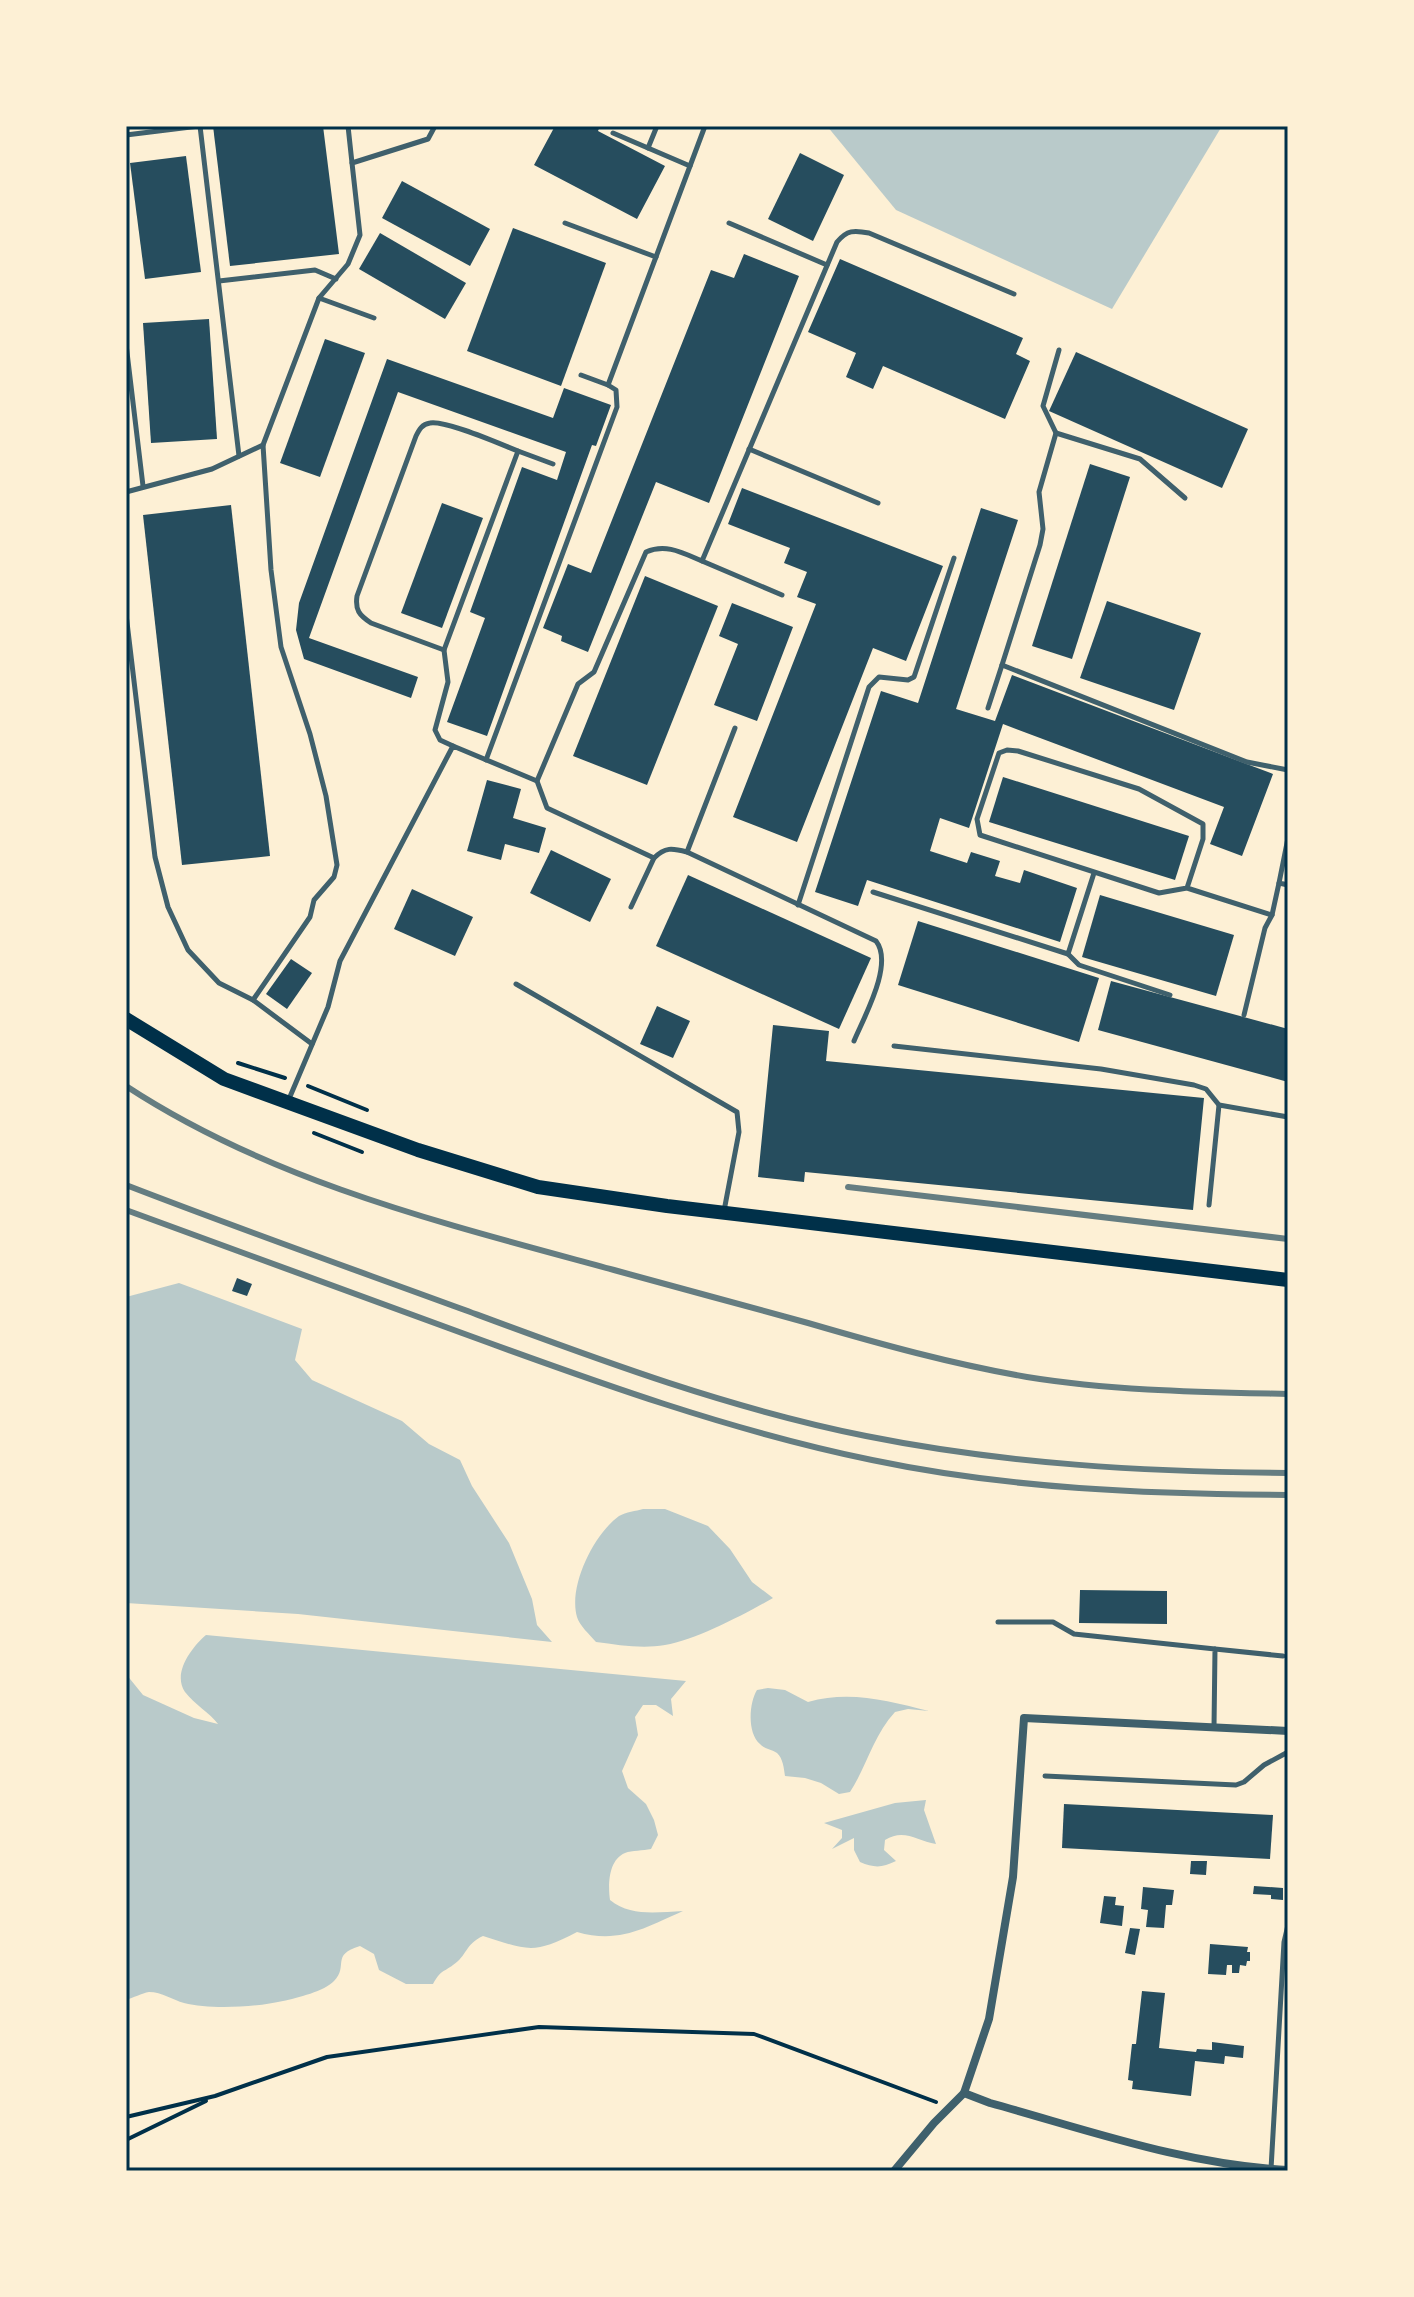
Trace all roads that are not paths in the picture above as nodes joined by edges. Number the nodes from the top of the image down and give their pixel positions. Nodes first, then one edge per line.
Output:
1 (200, 126) edge
2 (348, 126) edge
3 (435, 126) edge
4 (657, 126) edge
5 (705, 126) edge
6 (613, 133) dead end
7 (126, 135) edge
8 (648, 148) junction
9 (352, 163) junction
10 (690, 166) junction
11 (565, 223) dead end
12 (729, 223) dead end
13 (656, 257) junction
14 (827, 265) junction
15 (336, 279) junction
16 (219, 281) junction
17 (1014, 294) dead end
18 (319, 298) junction
19 (374, 318) dead end
20 (126, 344) edge
21 (1059, 350) dead end
22 (581, 375) dead end
23 (608, 385) junction
24 (1056, 433) junction
25 (263, 445) junction
26 (749, 449) junction
27 (518, 451) junction
28 (239, 456) junction
29 (553, 464) dead end
30 (143, 486) junction
31 (126, 492) edge
32 (1185, 498) dead end
33 (878, 503) dead end
34 (954, 558) dead end
35 (702, 561) junction
36 (782, 595) dead end
37 (126, 614) edge
38 (444, 650) junction
39 (1002, 665) junction
40 (988, 708) dead end
41 (735, 728) dead end
42 (453, 746) junction
43 (486, 760) junction
44 (1288, 770) edge
45 (537, 781) junction
46 (1288, 838) edge
47 (687, 852) junction
48 (654, 858) junction
49 (1094, 873) junction
50 (1279, 883) junction
51 (1288, 885) edge
52 (1187, 888) junction
53 (873, 892) dead end
54 (798, 905) junction
55 (631, 907) dead end
56 (1272, 915) junction
57 (1068, 954) junction
58 (516, 984) dead end
59 (1170, 995) dead end
60 (253, 1000) junction
61 (1244, 1015) dead end
62 (126, 1019) edge
63 (854, 1041) dead end
64 (312, 1044) junction
65 (894, 1046) dead end
66 (287, 1104) junction
67 (1219, 1105) junction
68 (1288, 1117) edge
69 (1209, 1205) dead end
70 (724, 1212) junction
71 (1288, 1280) edge
72 (998, 1622) dead end
73 (1215, 1649) junction
74 (1283, 1656) dead end
75 (1214, 1728) junction
76 (1288, 1731) edge
77 (1288, 1752) edge
78 (1045, 1776) dead end
79 (1288, 1925) edge
80 (964, 2093) junction
81 (1198, 2160) junction
82 (1271, 2169) edge
83 (1288, 2170) edge
84 (894, 2171) edge
85 (1192, 2171) edge

1 - 7 lane
1 - 16 lane
2 - 9 lane
3 - 9 lane
4 - 8 lane
5 - 10 lane
6 - 8 lane
8 - 10 lane
9 - 15 lane
10 - 13 lane
11 - 13 lane
12 - 14 lane
13 - 23 lane
14 - 17 lane
14 - 26 lane
15 - 16 lane
15 - 18 lane
16 - 28 lane
18 - 19 lane
18 - 25 lane
20 - 30 lane
21 - 24 lane
22 - 23 lane
23 - 43 lane
24 - 32 lane
24 - 39 lane
25 - 28 lane
25 - 60 lane
26 - 33 lane
26 - 35 lane
27 - 29 lane
27 - 38 lane
27 - 38 lane
28 - 30 lane
30 - 31 lane
34 - 54 lane
35 - 36 lane
35 - 45 lane
37 - 60 lane
38 - 42 lane
39 - 40 lane
39 - 44 lane
41 - 47 lane
42 - 43 lane
42 - 64 lane
43 - 45 lane
45 - 48 lane
46 - 50 lane
47 - 48 lane
47 - 54 lane
48 - 55 lane
49 - 52 lane
49 - 52 lane
49 - 57 lane
50 - 51 lane
50 - 56 lane
52 - 56 lane
53 - 57 lane
54 - 63 lane
56 - 61 lane
57 - 59 lane
58 - 70 lane
60 - 64 lane
62 - 66 main road
64 - 66 lane
65 - 67 lane
66 - 70 main road
67 - 68 lane
67 - 69 lane
70 - 71 main road
72 - 73 lane
73 - 74 lane
73 - 75 lane
75 - 76 street
75 - 80 street
77 - 78 lane
79 - 82 lane
80 - 81 street
80 - 84 street
81 - 82 street
81 - 85 street
82 - 83 street

